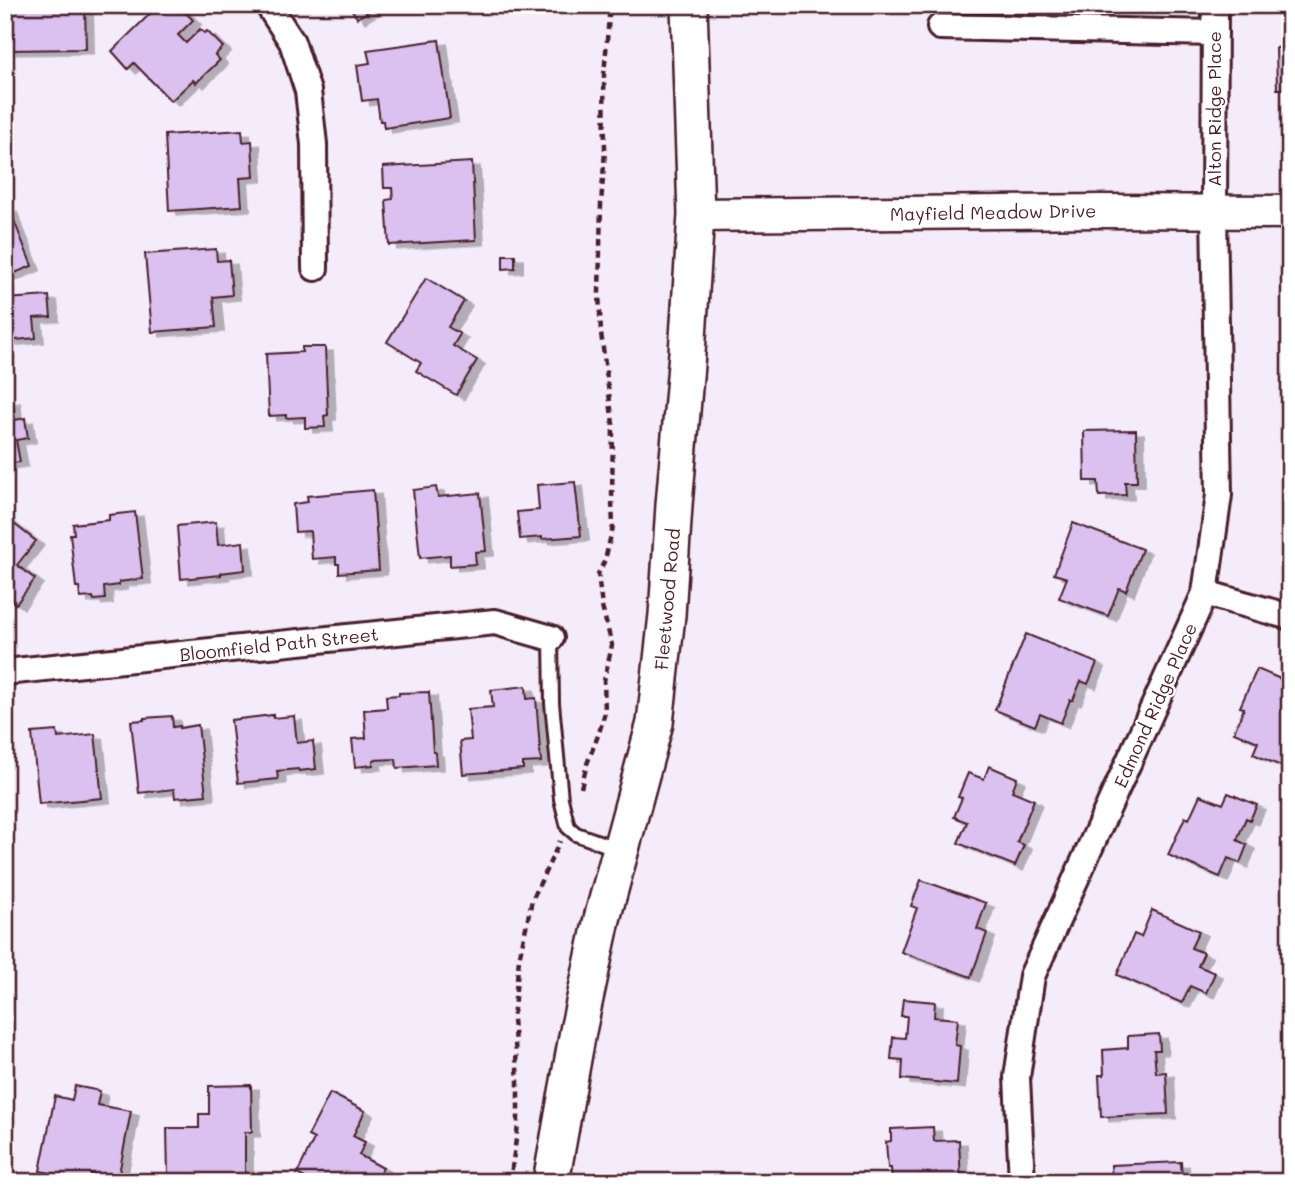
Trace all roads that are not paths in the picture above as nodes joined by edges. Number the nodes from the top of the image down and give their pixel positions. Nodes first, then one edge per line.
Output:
1 (268, 5) edge
2 (689, 5) edge
3 (1215, 5) edge
4 (940, 27) dead end
5 (1215, 33) junction
6 (1214, 212) junction
7 (1290, 212) edge
8 (696, 215) junction
9 (315, 268) dead end
10 (1205, 593) junction
11 (1290, 617) edge
12 (551, 638) joint
13 (5, 672) edge
14 (621, 850) junction
15 (551, 1182) edge
16 (1022, 1182) edge

1 - 9 street
2 - 8 main road, Fleetwood Road
3 - 5 street, Alton Ridge Place
4 - 5 street
5 - 6 street, Alton Ridge Place
6 - 7 street, Mayfield Meadow Drive
6 - 8 street, Mayfield Meadow Drive
6 - 10 street, Edmond Ridge Place
8 - 14 main road, Fleetwood Road
10 - 11 street
10 - 16 street, Edmond Ridge Place
12 - 13 street, Bloomfield Path Street
12 - 14 lane
14 - 15 main road, Fleetwood Road

